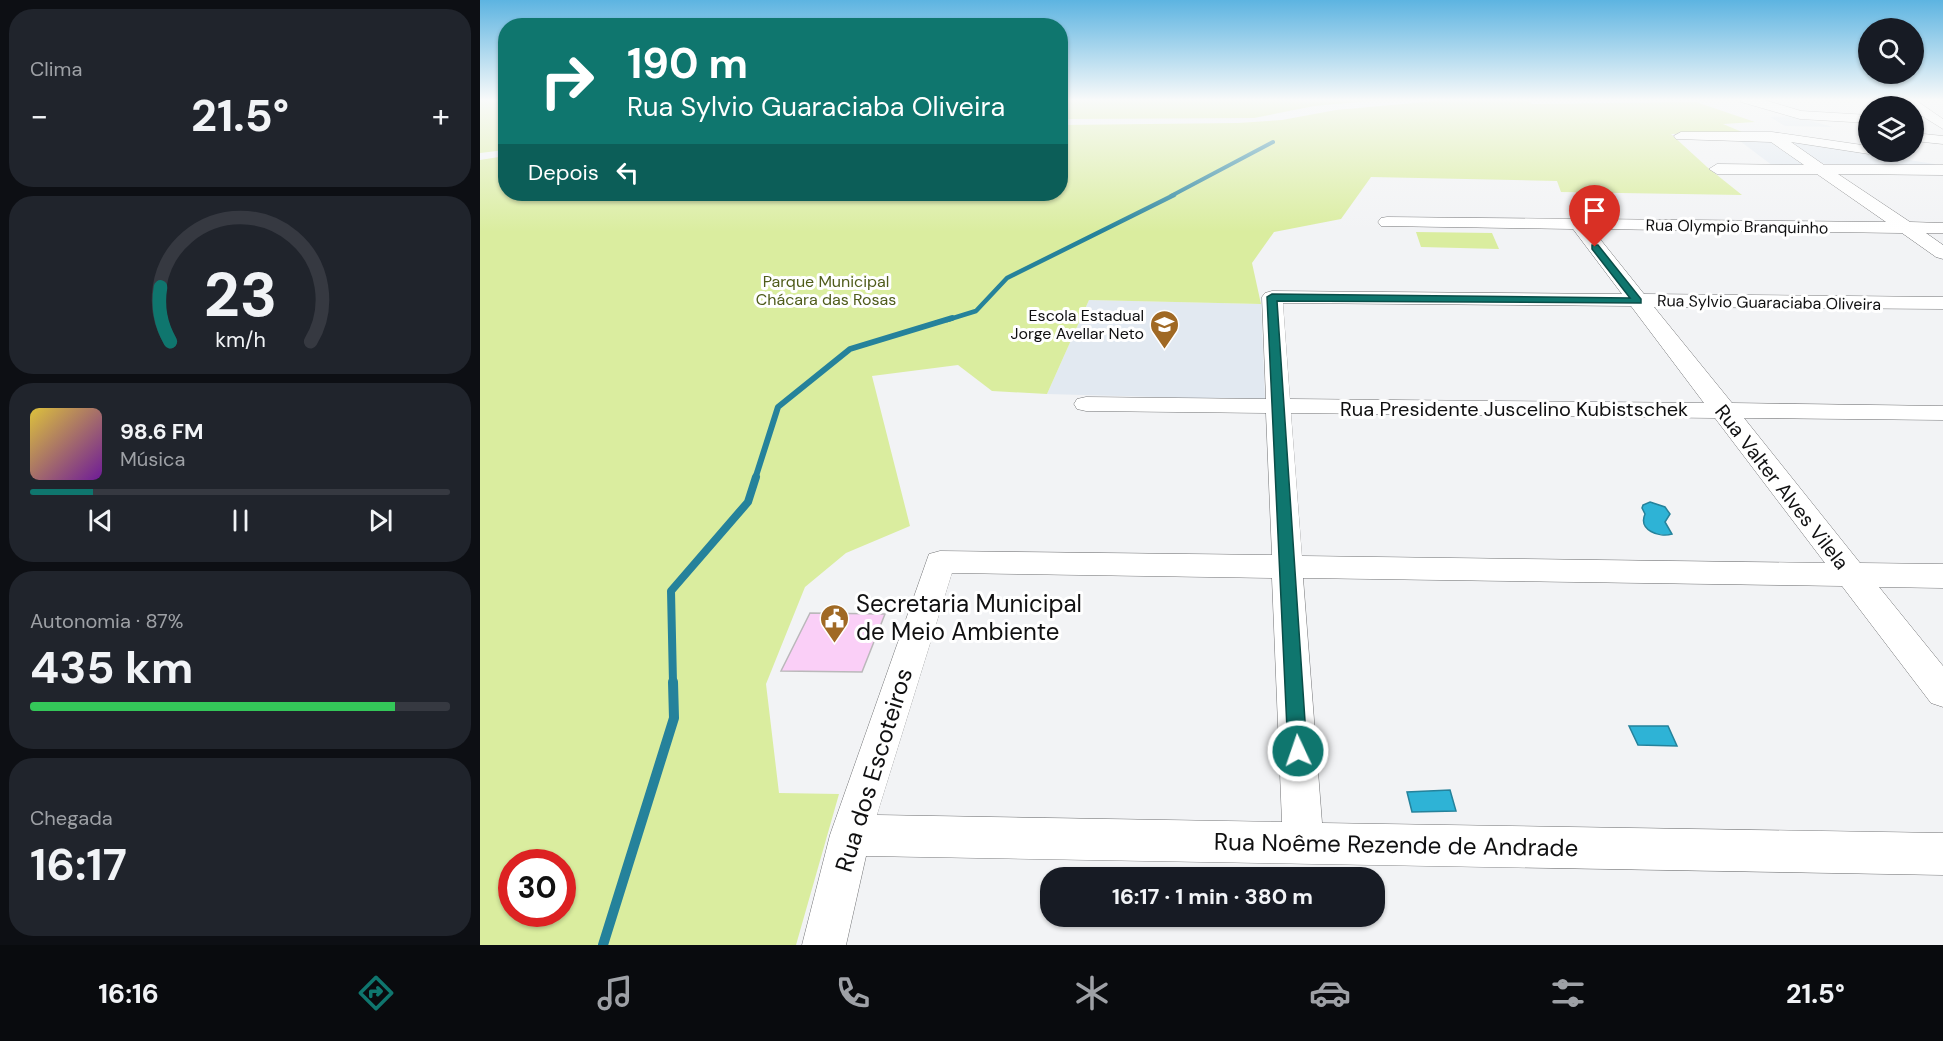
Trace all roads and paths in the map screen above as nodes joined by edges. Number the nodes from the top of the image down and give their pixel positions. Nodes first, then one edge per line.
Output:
1 (1782, 143) edge
2 (1828, 143) edge
3 (1858, 148) edge
4 (1924, 160) edge
5 (1943, 163) edge
6 (1717, 169) dead end
7 (1820, 169) junction
8 (1943, 170) edge
9 (1387, 222) dead end
10 (1578, 224) junction
11 (1905, 228) junction
12 (1943, 228) edge
13 (1943, 253) edge
14 (1638, 301) junction
15 (1943, 303) edge
16 (1086, 404) dead end
17 (1278, 407) junction
18 (1723, 411) junction
19 (1943, 413) edge
20 (1287, 567) junction
21 (1851, 574) junction
22 (1943, 576) edge
23 (1943, 692) edge
24 (850, 835) junction
25 (1303, 843) junction
26 (1943, 854) edge
27 (825, 945) edge

1 - 7 street
2 - 3 street
4 - 5 street
6 - 7 street
7 - 8 street
7 - 11 street
9 - 10 street, Rua Olympio Branquinho
10 - 11 street, Rua Olympio Branquinho
10 - 14 street, Rua Valter Alves Vilela
11 - 12 street, Rua Olympio Branquinho
11 - 13 street
14 - 15 street, Rua Sylvio Guaraciaba Oliveira
14 - 17 street, Rua Sylvio Guaraciaba Oliveira
14 - 18 street, Rua Valter Alves Vilela
16 - 17 street, Rua Presidente Juscelino Kubistschek
17 - 18 street, Rua Presidente Juscelino Kubistschek
17 - 20 street
18 - 19 street, Rua Presidente Juscelino Kubistschek
18 - 21 street, Rua Valter Alves Vilela
20 - 21 street
20 - 24 street, Rua dos Escoteiros
20 - 25 street
21 - 22 street
21 - 23 street, Rua Valter Alves Vilela
24 - 25 street, Rua Noême Rezende de Andrade
24 - 27 street, Rua dos Escoteiros
25 - 26 street, Rua Noême Rezende de Andrade

